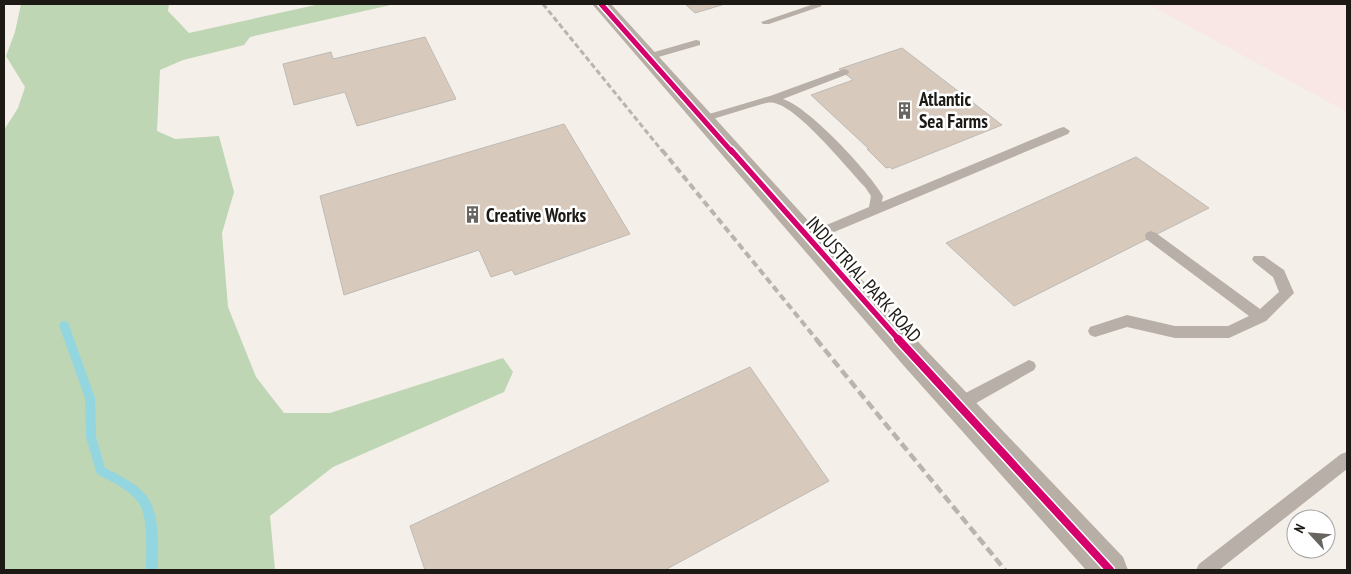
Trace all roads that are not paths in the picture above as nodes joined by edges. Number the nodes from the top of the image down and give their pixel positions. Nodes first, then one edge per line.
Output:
1 (600, 4) edge
2 (785, 4) edge
3 (817, 6) dead end
4 (796, 13) junction
5 (766, 22) dead end
6 (696, 43) dead end
7 (648, 57) junction
8 (844, 72) dead end
9 (772, 98) junction
10 (703, 120) junction
11 (1064, 131) dead end
12 (875, 210) junction
13 (1151, 236) dead end
14 (808, 238) junction
15 (1259, 259) dead end
16 (1261, 317) junction
17 (1095, 330) dead end
18 (1029, 366) dead end
19 (958, 405) junction
20 (1347, 459) edge
21 (1110, 570) edge
22 (1205, 570) edge

1 - 7 street, INDUSTRIAL PARK ROAD
2 - 4 lane
3 - 4 lane
4 - 5 lane
6 - 7 lane
7 - 10 street, INDUSTRIAL PARK ROAD
8 - 9 lane
9 - 10 lane
9 - 12 lane
10 - 14 street, INDUSTRIAL PARK ROAD
11 - 12 lane
12 - 14 lane
13 - 16 lane
14 - 19 street, INDUSTRIAL PARK ROAD
15 - 16 lane
16 - 17 lane
18 - 19 lane
19 - 21 street, INDUSTRIAL PARK ROAD
20 - 22 lane

